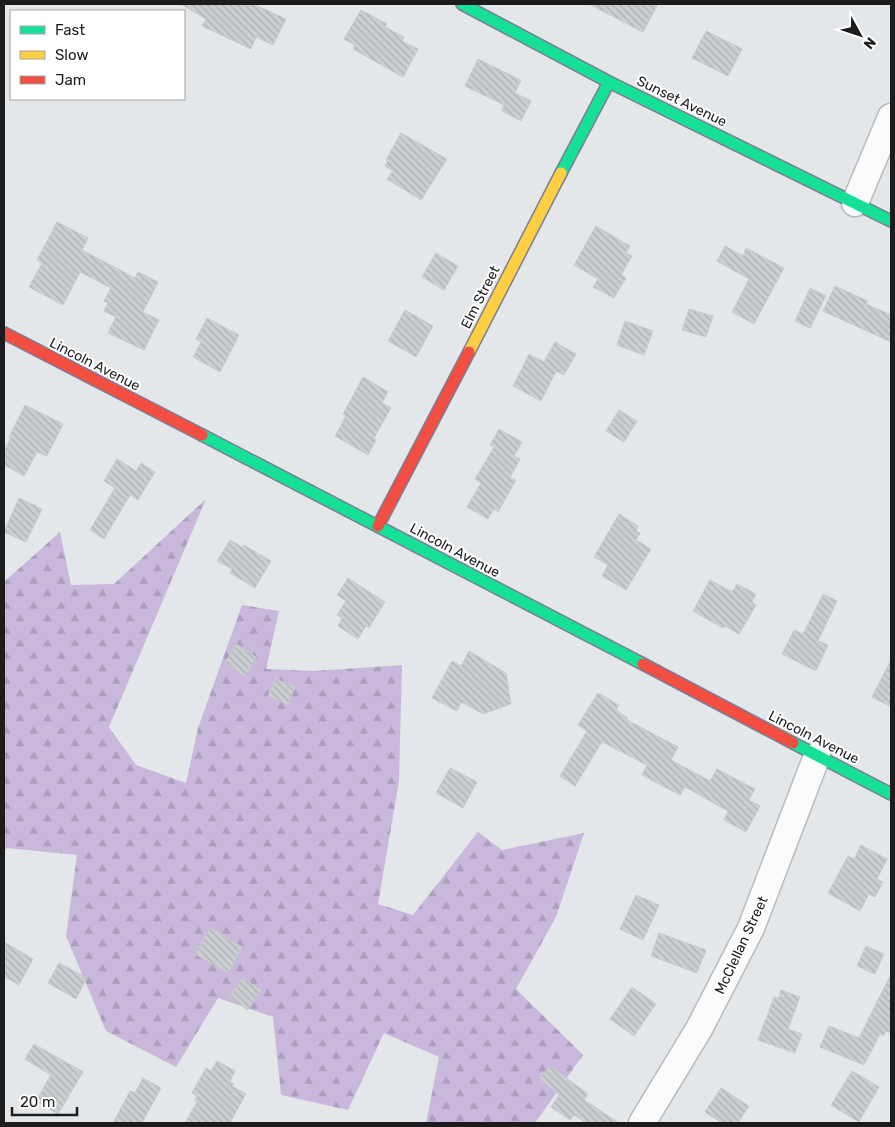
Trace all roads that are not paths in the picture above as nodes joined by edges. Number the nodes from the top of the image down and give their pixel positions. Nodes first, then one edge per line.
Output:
1 (462, 4) edge
2 (609, 82) junction
3 (891, 117) edge
4 (855, 203) junction
5 (891, 221) edge
6 (4, 334) edge
7 (378, 526) junction
8 (818, 756) junction
9 (891, 794) edge
10 (642, 1123) edge

1 - 2 street, Sunset Avenue
2 - 4 street, Sunset Avenue
2 - 7 street, Elm Street
3 - 4 street
4 - 5 street, Sunset Avenue
6 - 7 street, Lincoln Avenue
7 - 8 street, Lincoln Avenue
8 - 9 street, Lincoln Avenue
8 - 10 street, McClellan Street

